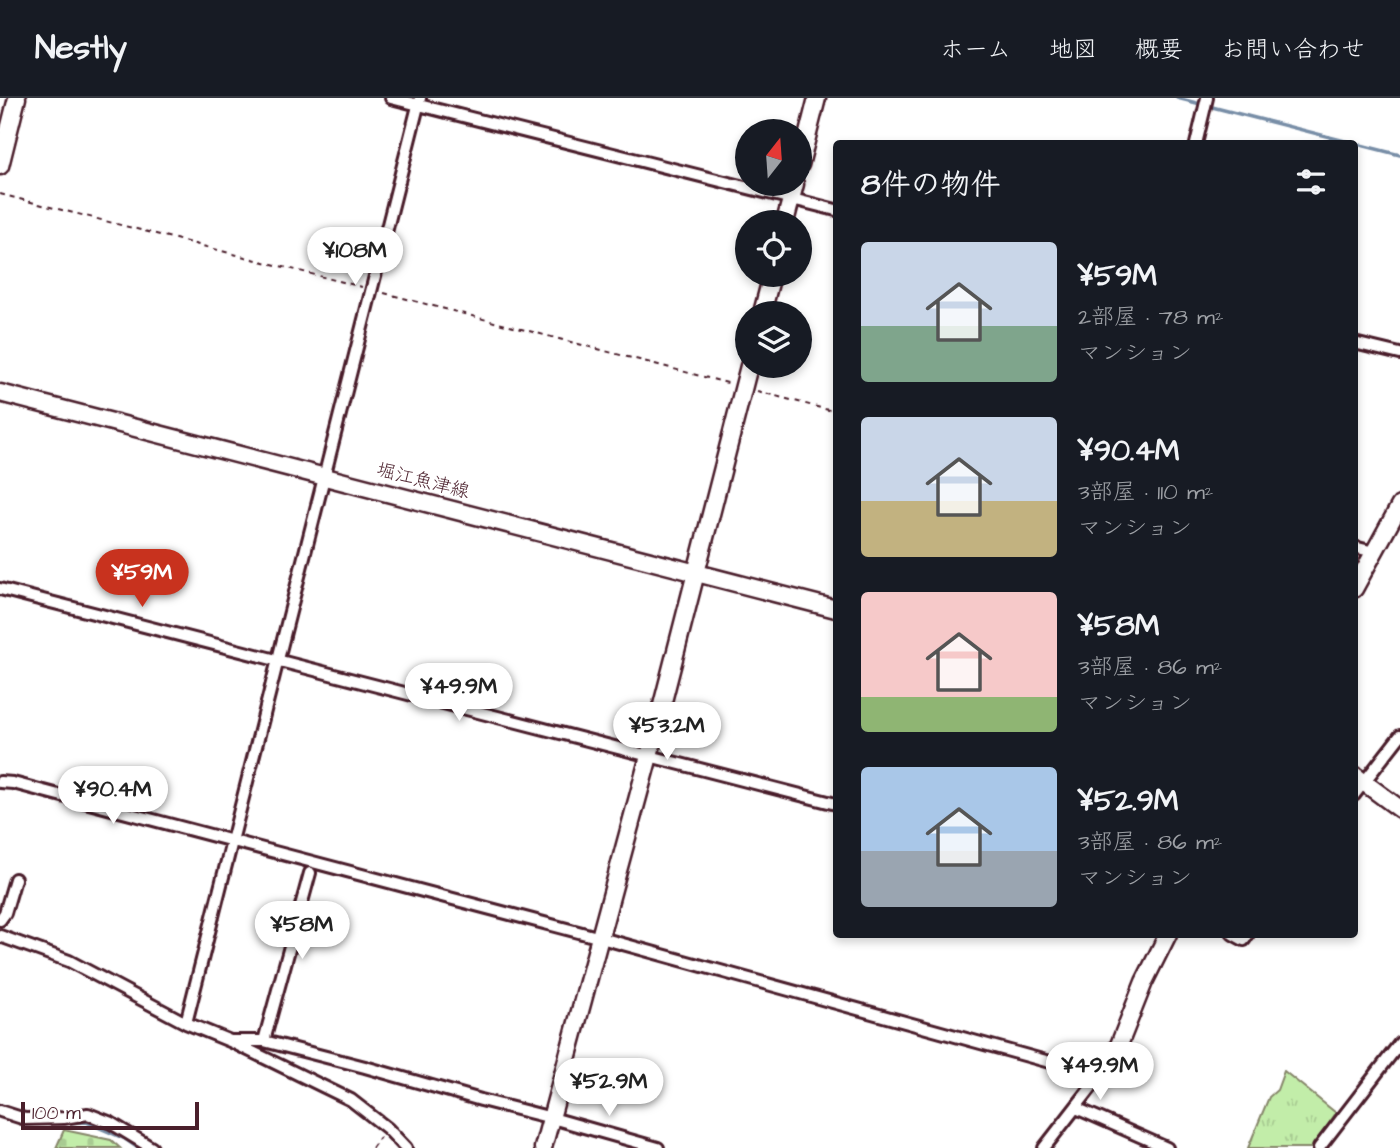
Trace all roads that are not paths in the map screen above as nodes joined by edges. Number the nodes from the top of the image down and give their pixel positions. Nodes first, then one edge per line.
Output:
1 (17, 98) edge
2 (391, 98) edge
3 (817, 98) edge
4 (1207, 98) edge
5 (419, 101) edge
6 (812, 119) edge
7 (1197, 140) edge
8 (3, 141) edge
9 (0, 166) edge
10 (735, 177) edge
11 (804, 196) edge
12 (833, 210) edge
13 (1358, 344) edge
14 (1400, 354) edge
15 (746, 378) edge
16 (0, 393) edge
17 (323, 477) junction
18 (1400, 505) edge
19 (1358, 548) edge
20 (1374, 552) junction
21 (696, 573) junction
22 (1358, 582) edge
23 (0, 589) edge
24 (833, 608) edge
25 (277, 660) junction
26 (1400, 736) edge
27 (649, 756) junction
28 (1360, 778) edge
29 (0, 782) edge
30 (833, 803) edge
31 (1400, 809) edge
32 (232, 841) junction
33 (310, 873) dead end
34 (15, 879) dead end
35 (0, 920) edge
36 (0, 936) edge
37 (601, 938) junction
38 (1166, 938) edge
39 (186, 1023) junction
40 (230, 1041) junction
41 (264, 1041) junction
42 (1400, 1044) edge
43 (1100, 1076) junction
44 (1076, 1108) junction
45 (0, 1111) edge
46 (552, 1118) junction
47 (653, 1147) edge
48 (152, 1148) edge
49 (406, 1148) edge
50 (543, 1148) edge
51 (1044, 1148) edge
52 (1167, 1148) edge
53 (1319, 1148) edge

1 - 8 street
2 - 5 street
3 - 6 street
4 - 7 street
5 - 10 street
5 - 17 street
8 - 9 street
11 - 12 street
13 - 14 street
15 - 21 street
16 - 17 street, 堀江魚津線
17 - 21 street, 堀江魚津線
17 - 25 street
18 - 20 street
19 - 20 street
20 - 22 street
21 - 24 street, 堀江魚津線
21 - 27 street
23 - 25 street
25 - 27 street
25 - 32 street
26 - 28 street
27 - 30 street
27 - 37 street
28 - 31 street
29 - 32 street
32 - 37 street
32 - 39 street
33 - 41 street
34 - 35 street
36 - 39 street
37 - 43 street
37 - 46 street
38 - 43 street
39 - 40 street
40 - 41 street
40 - 49 street
41 - 46 street
42 - 53 street
43 - 44 street
44 - 51 street
44 - 52 street
45 - 48 street
46 - 47 street
46 - 50 street

